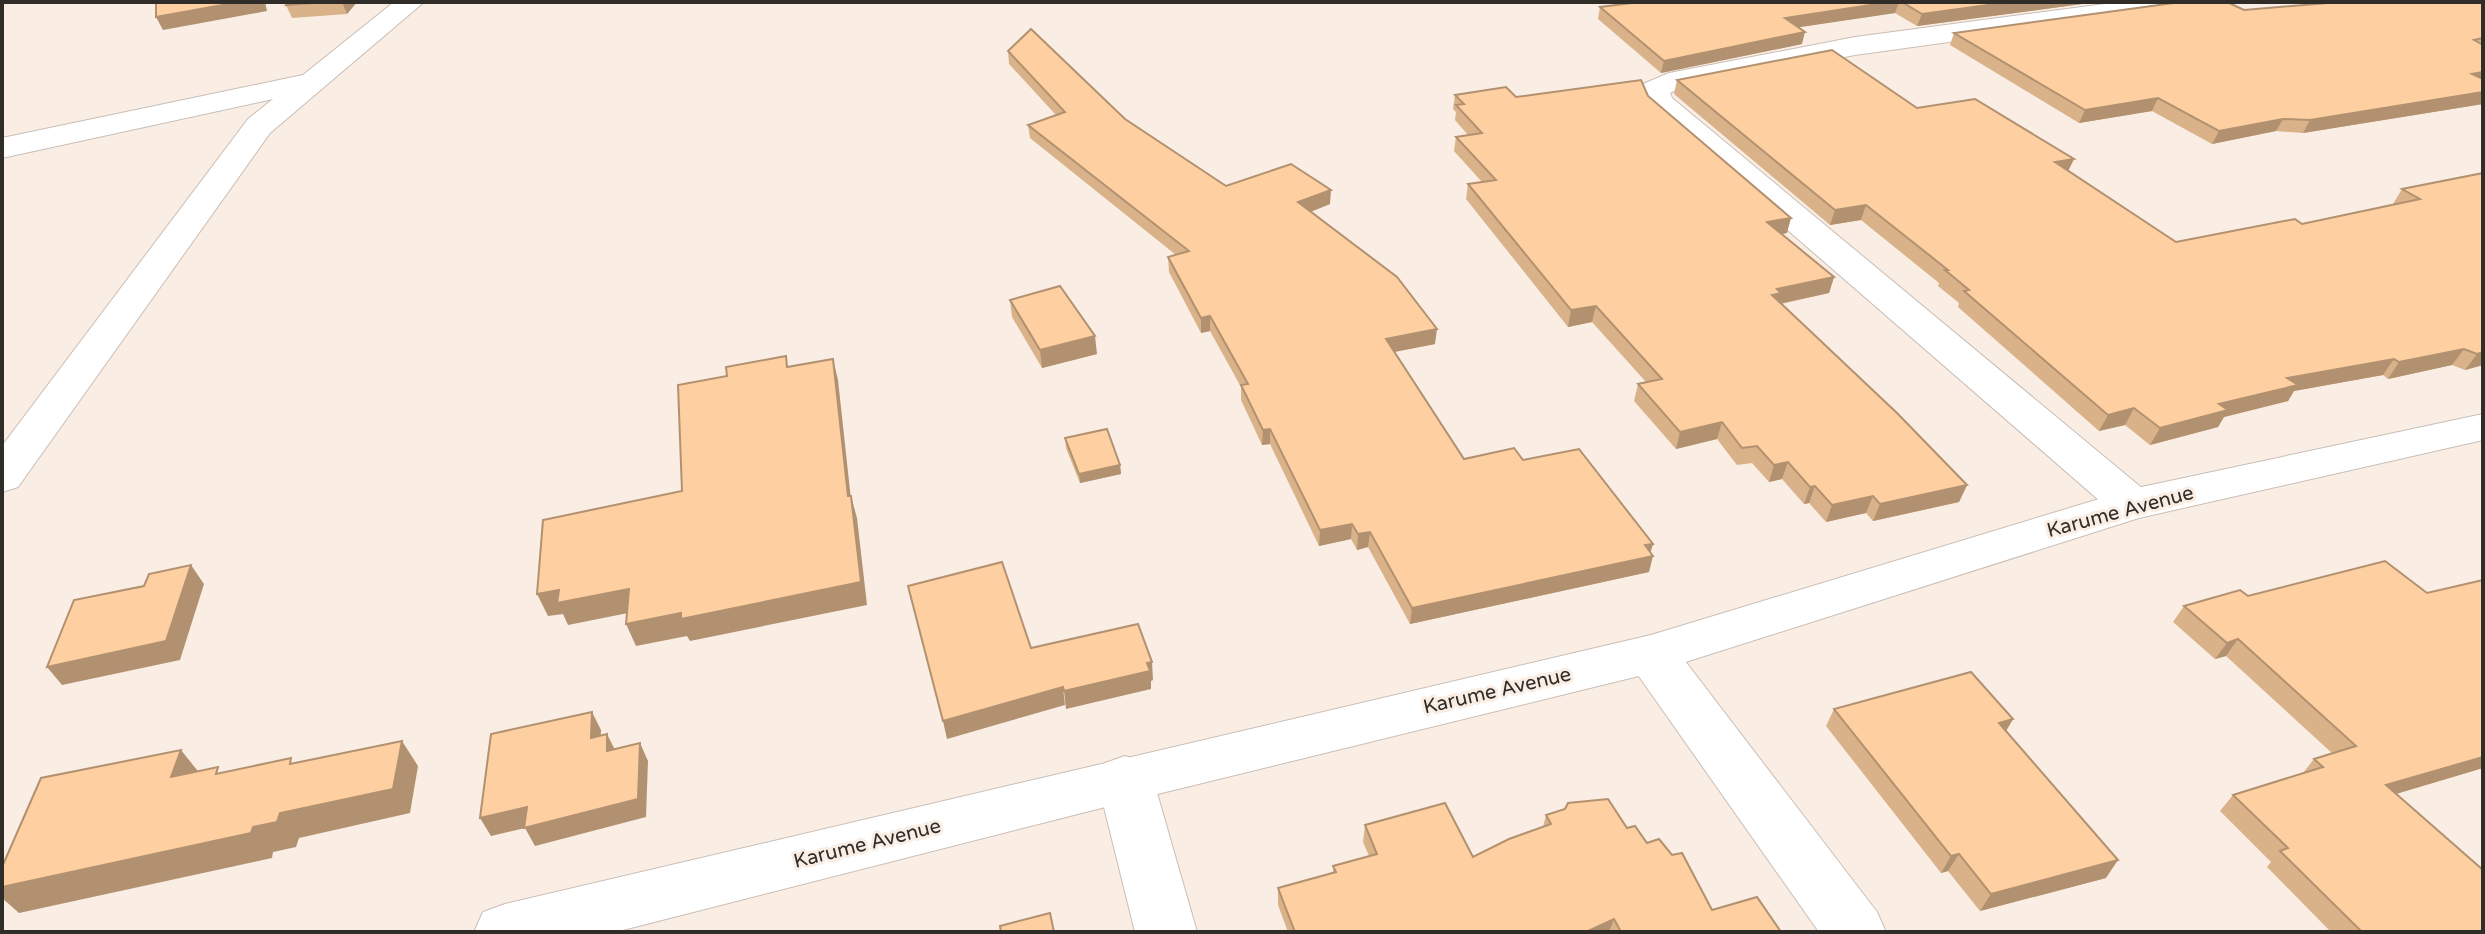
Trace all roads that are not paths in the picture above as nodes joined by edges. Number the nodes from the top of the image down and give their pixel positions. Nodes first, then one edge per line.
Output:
1 (411, 2) edge
2 (2003, 2) edge
3 (2180, 2) edge
4 (2031, 20) junction
5 (312, 83) junction
6 (2, 148) edge
7 (2483, 427) edge
8 (2, 477) edge
9 (2132, 504) junction
10 (1651, 654) junction
11 (1125, 779) junction
12 (507, 932) edge
13 (1166, 932) edge
14 (1855, 932) edge

1 - 5 street
2 - 4 street
3 - 4 street
4 - 9 street
5 - 6 street
5 - 8 street
7 - 9 street, Karume Avenue
9 - 10 street, Karume Avenue
10 - 11 street, Karume Avenue
10 - 14 street
11 - 12 street, Karume Avenue
11 - 13 street

